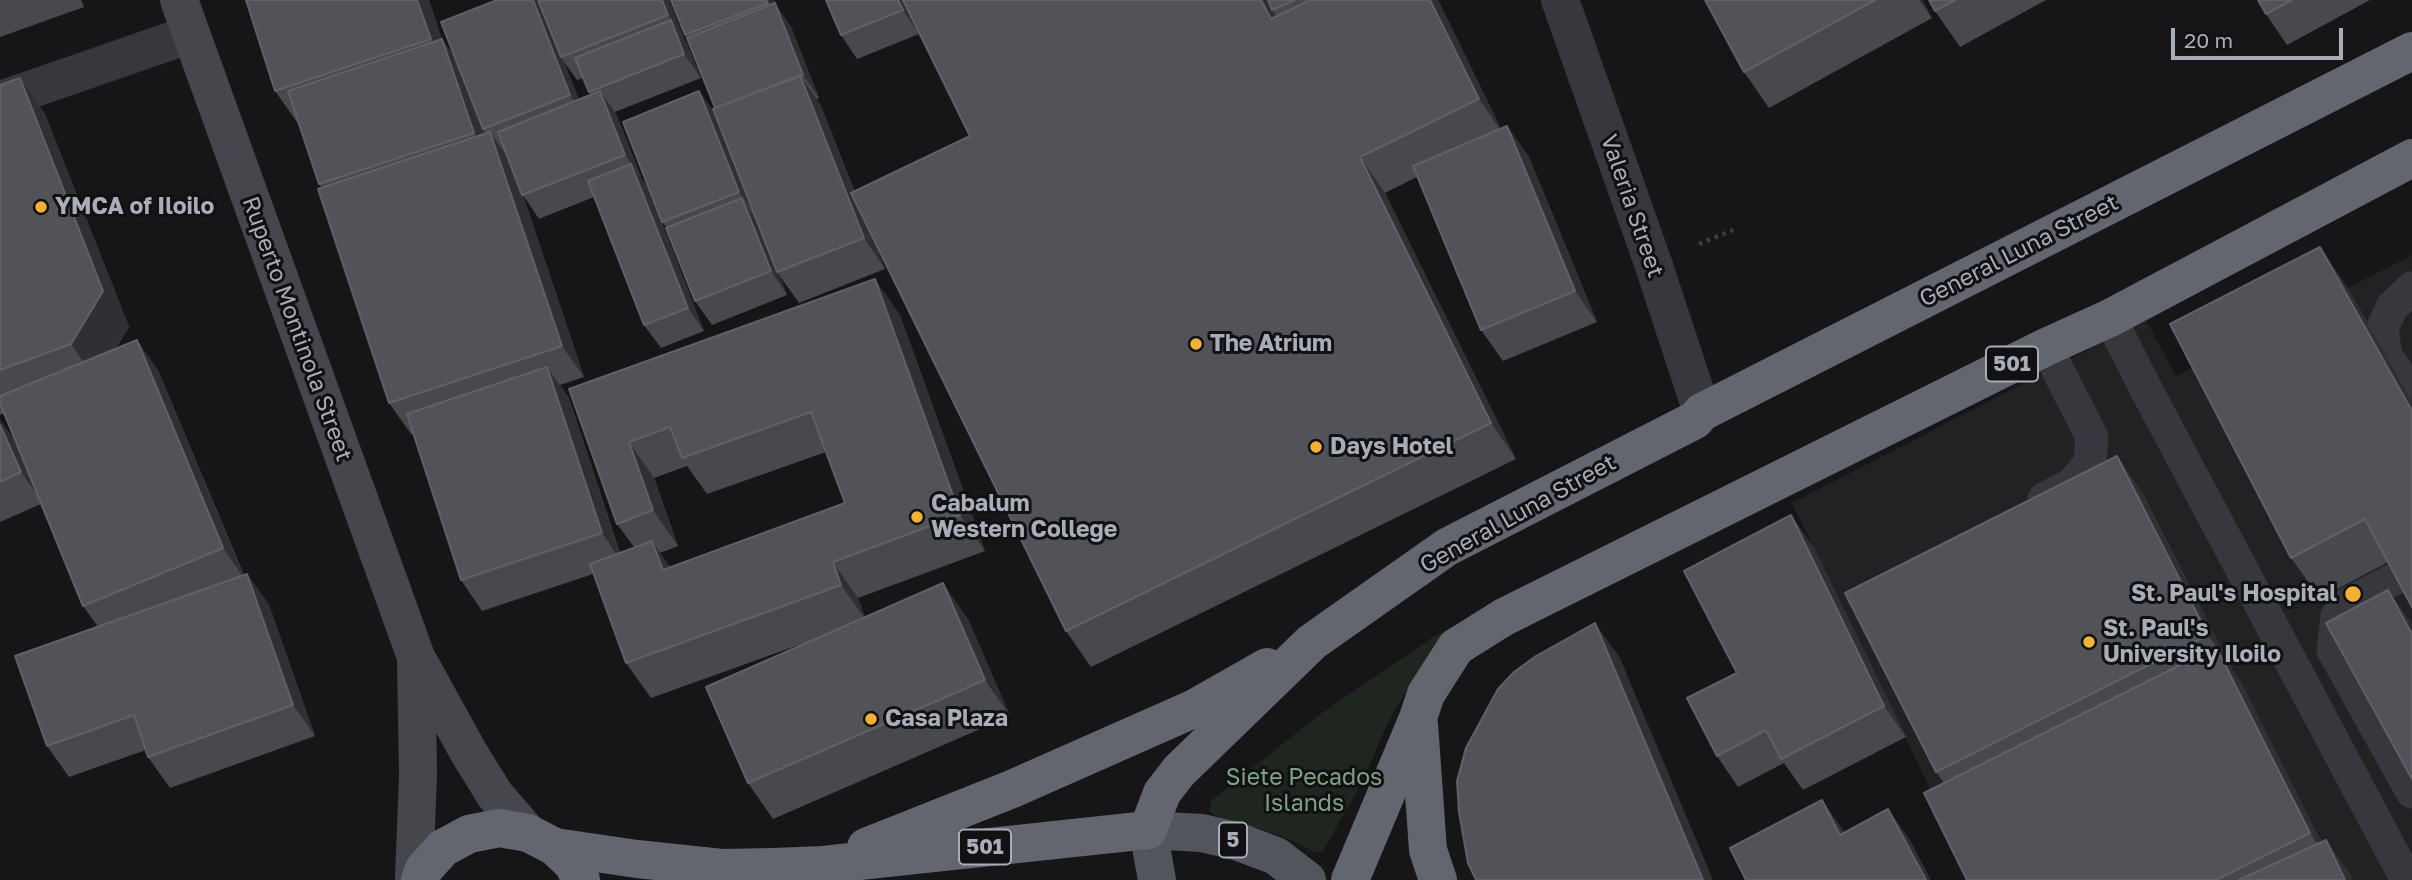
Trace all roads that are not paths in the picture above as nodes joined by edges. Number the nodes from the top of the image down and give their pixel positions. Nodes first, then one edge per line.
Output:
1 (1560, 0) edge
2 (185, 17) edge
3 (2412, 51) edge
4 (0, 100) edge
5 (2412, 158) edge
6 (2412, 288) edge
7 (2110, 318) junction
8 (2046, 347) junction
9 (2412, 393) edge
10 (1702, 412) junction
11 (2012, 516) edge
12 (2402, 575) edge
13 (1312, 642) junction
14 (416, 657) junction
15 (1418, 718) junction
16 (2412, 792) edge
17 (1148, 830) junction
18 (541, 840) junction
19 (823, 865) junction
20 (414, 880) edge
21 (420, 880) edge
22 (581, 880) edge
23 (1157, 880) edge
24 (1307, 880) edge
25 (1350, 880) edge
26 (1438, 880) edge
27 (2407, 880) edge

1 - 10 street, Valeria Street
2 - 4 street
2 - 14 main road, Ruperto Montinola Street
3 - 10 highway, General Luna Street
5 - 7 highway, 501
6 - 9 lane
7 - 8 highway, 501
7 - 27 lane
8 - 11 lane
8 - 15 highway, 501
10 - 13 highway, General Luna Street
12 - 16 lane
13 - 17 highway, General Luna Street
13 - 19 highway
14 - 18 main road, Ruperto Montinola Street
14 - 20 main road, Ruperto Montinola Street
15 - 25 highway, 501
15 - 26 highway
17 - 19 highway, 501
17 - 23 main road
17 - 24 main road, 5
18 - 19 highway, 501
18 - 21 highway, 501
18 - 22 highway

